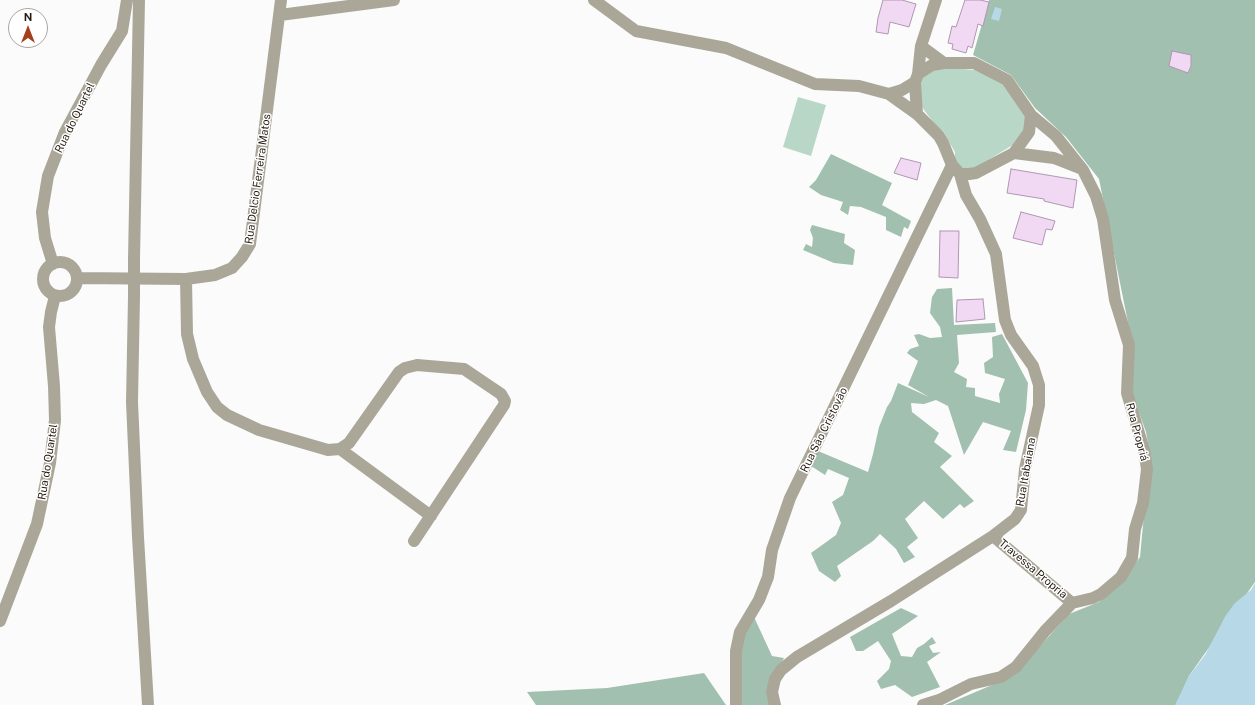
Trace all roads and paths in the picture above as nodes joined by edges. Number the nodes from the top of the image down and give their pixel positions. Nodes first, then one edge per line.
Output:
1 (127, 0) edge
2 (139, 0) edge
3 (282, 0) edge
4 (394, 0) edge
5 (594, 0) edge
6 (936, 0) edge
7 (280, 15) junction
8 (921, 46) junction
9 (944, 63) junction
10 (916, 78) junction
11 (889, 94) junction
12 (916, 114) junction
13 (1031, 115) junction
14 (1014, 153) junction
15 (956, 170) junction
16 (1083, 170) junction
17 (53, 264) junction
18 (77, 278) junction
19 (186, 279) junction
20 (55, 296) junction
21 (340, 449) junction
22 (431, 516) junction
23 (993, 536) junction
24 (414, 541) dead end
25 (1072, 603) junction
26 (0, 621) edge
27 (148, 705) edge
28 (736, 705) edge
29 (775, 705) edge
30 (922, 705) edge

1 - 17 street, Rua do Quartel
2 - 27 street, bridge
3 - 7 street, Rua Delcio Ferreira Matos
4 - 7 street
5 - 11 street
6 - 8 street
7 - 19 street, Rua Delcio Ferreira Matos
8 - 9 street
8 - 10 street
9 - 10 street
9 - 13 street
10 - 11 street
10 - 12 street
11 - 12 street
12 - 15 street
13 - 14 street
13 - 16 street, Rua Propriá
14 - 15 street
14 - 16 street
15 - 23 street, Rua Itabaiana
15 - 28 street, Rua São Cristovão
16 - 25 street, Rua Propriá
17 - 18 street
17 - 20 street
18 - 19 street, Rua Delcio Ferreira Matos
18 - 20 street
19 - 21 street
20 - 26 street, Rua do Quartel
21 - 22 street
21 - 22 street
22 - 24 street
23 - 25 street, Travessa Propria
23 - 29 street, Rua Itabaiana
25 - 30 street

